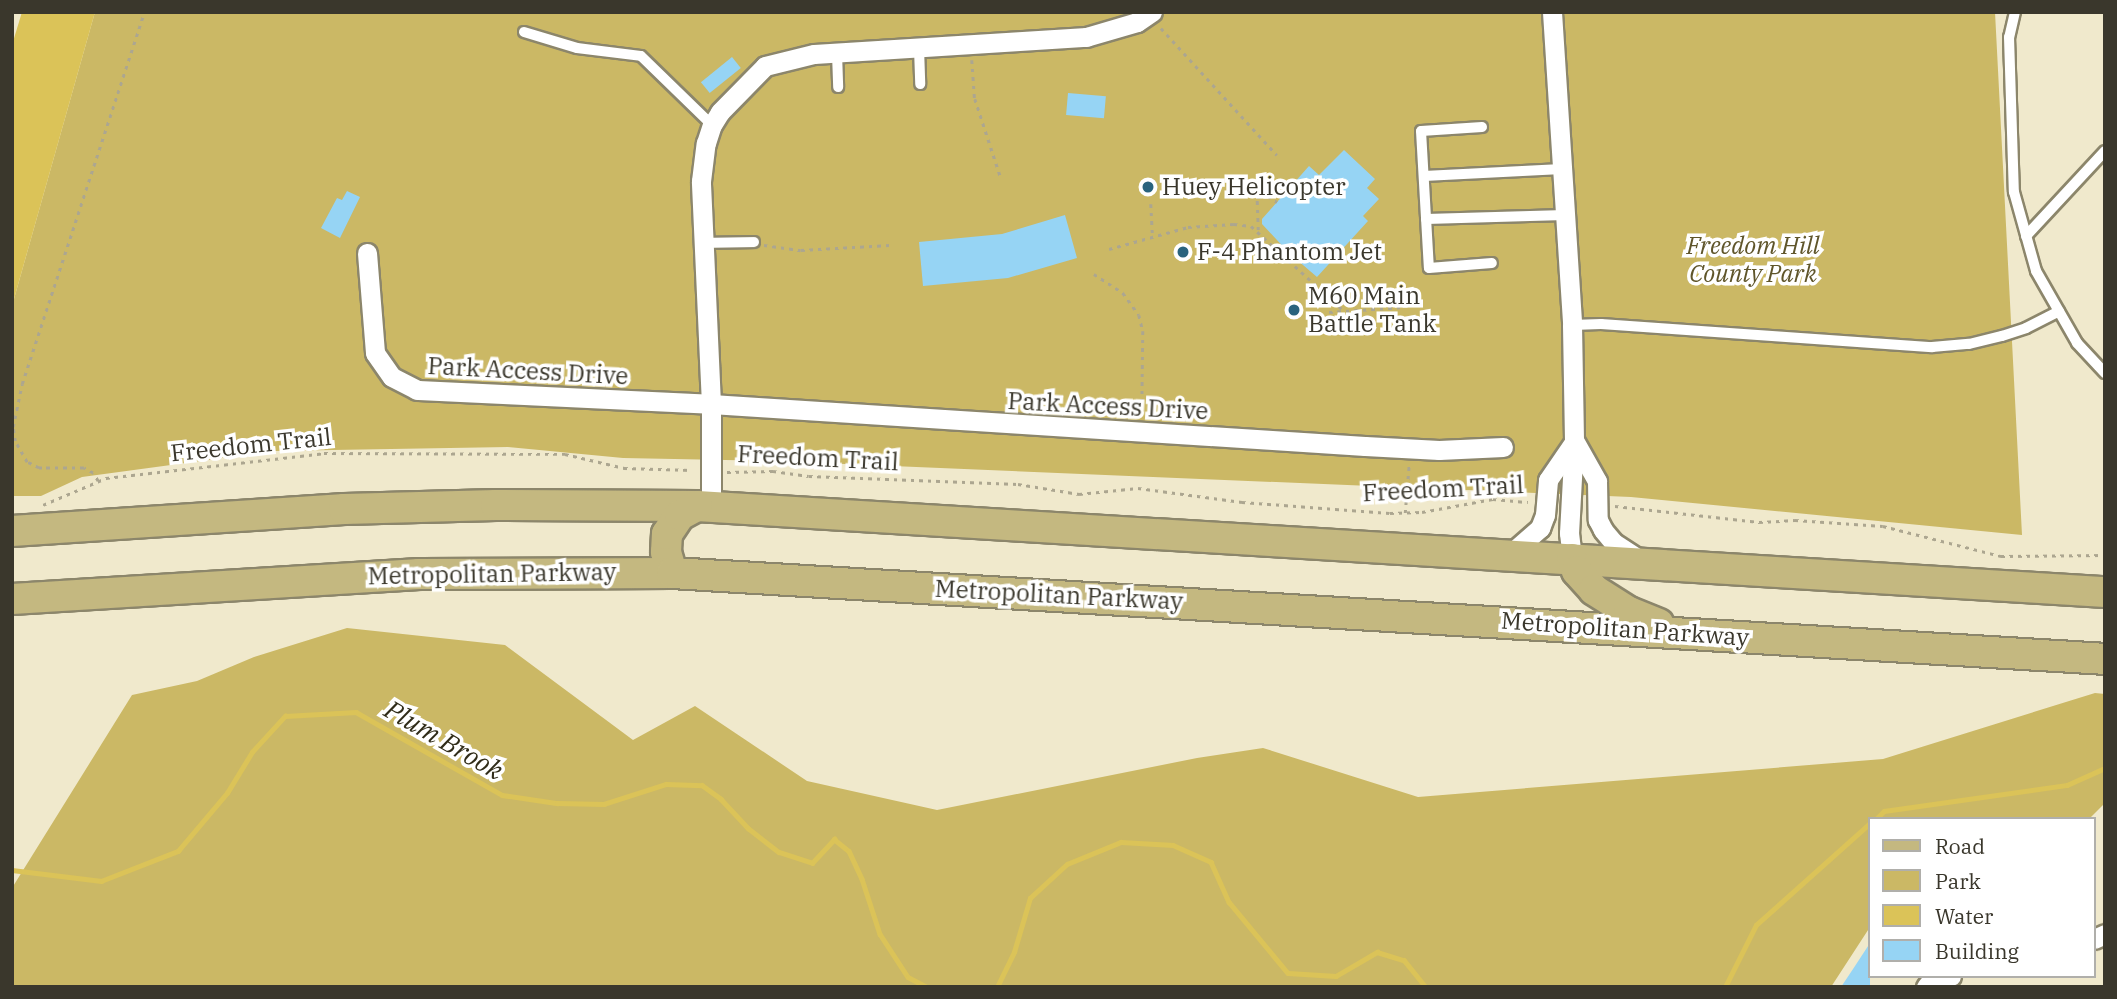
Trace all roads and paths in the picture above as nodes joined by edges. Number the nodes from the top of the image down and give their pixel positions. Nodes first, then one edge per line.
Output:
1 (144, 12) edge
2 (1552, 12) edge
3 (2015, 12) edge
4 (1154, 18) edge
5 (524, 32) dead end
6 (971, 46) junction
7 (919, 48) junction
8 (837, 53) junction
9 (920, 83) dead end
10 (838, 88) dead end
11 (712, 124) junction
12 (1482, 127) dead end
13 (2105, 151) edge
14 (1277, 155) dead end
15 (1562, 169) junction
16 (1424, 176) junction
17 (1001, 178) dead end
18 (1277, 202) dead end
19 (1151, 204) dead end
20 (1565, 215) junction
21 (1426, 219) junction
22 (1258, 230) junction
23 (2026, 236) junction
24 (1153, 237) junction
25 (702, 243) junction
26 (754, 243) joint
27 (890, 245) dead end
28 (1109, 249) dead end
29 (367, 253) dead end
30 (1492, 263) dead end
31 (1094, 274) dead end
32 (1404, 307) dead end
33 (1344, 311) junction
34 (2059, 311) junction
35 (1329, 312) dead end
36 (1572, 326) junction
37 (2105, 373) edge
38 (711, 404) junction
39 (1140, 433) junction
40 (1574, 441) junction
41 (1503, 447) dead end
42 (1412, 448) junction
43 (712, 471) junction
44 (98, 481) junction
45 (1537, 502) dead end
46 (43, 505) dead end
47 (1610, 506) dead end
48 (704, 507) junction
49 (1405, 513) junction
50 (12, 531) edge
51 (2105, 555) edge
52 (1508, 556) junction
53 (1572, 559) junction
54 (1648, 564) junction
55 (673, 573) junction
56 (2105, 592) edge
57 (12, 599) edge
58 (1682, 633) junction
59 (2105, 659) edge
60 (1944, 978) edge
61 (1926, 987) edge

1 - 44 path
2 - 15 street
3 - 23 lane
4 - 6 street
4 - 14 path
5 - 11 lane
6 - 7 street
6 - 17 path
7 - 8 street
7 - 9 lane
8 - 10 lane
8 - 11 street
11 - 25 street
12 - 16 lane
13 - 23 lane
15 - 16 lane
15 - 20 street
16 - 21 lane
18 - 22 path
19 - 24 path
20 - 21 lane
20 - 36 street
21 - 30 lane
22 - 24 path
22 - 33 path
23 - 34 lane
24 - 28 path
25 - 26 lane
25 - 38 street
26 - 27 path
29 - 38 street, Park Access Drive
31 - 39 path
32 - 33 path
33 - 35 path
34 - 36 lane
34 - 37 lane
36 - 40 street
38 - 39 street, Park Access Drive
38 - 43 street
39 - 42 street, Park Access Drive
40 - 52 street
40 - 53 street
40 - 54 street
41 - 42 street, Park Access Drive
42 - 49 path
43 - 44 path, Freedom Trail
43 - 48 street
43 - 49 path, Freedom Trail
44 - 46 path, Freedom Trail
45 - 49 path, Freedom Trail
47 - 51 path
48 - 50 main road
48 - 52 main road
48 - 55 main road
52 - 53 main road
53 - 54 main road
53 - 58 main road
54 - 56 main road
55 - 57 main road, Metropolitan Parkway
55 - 58 main road, Metropolitan Parkway
58 - 59 main road, Metropolitan Parkway
60 - 61 street

